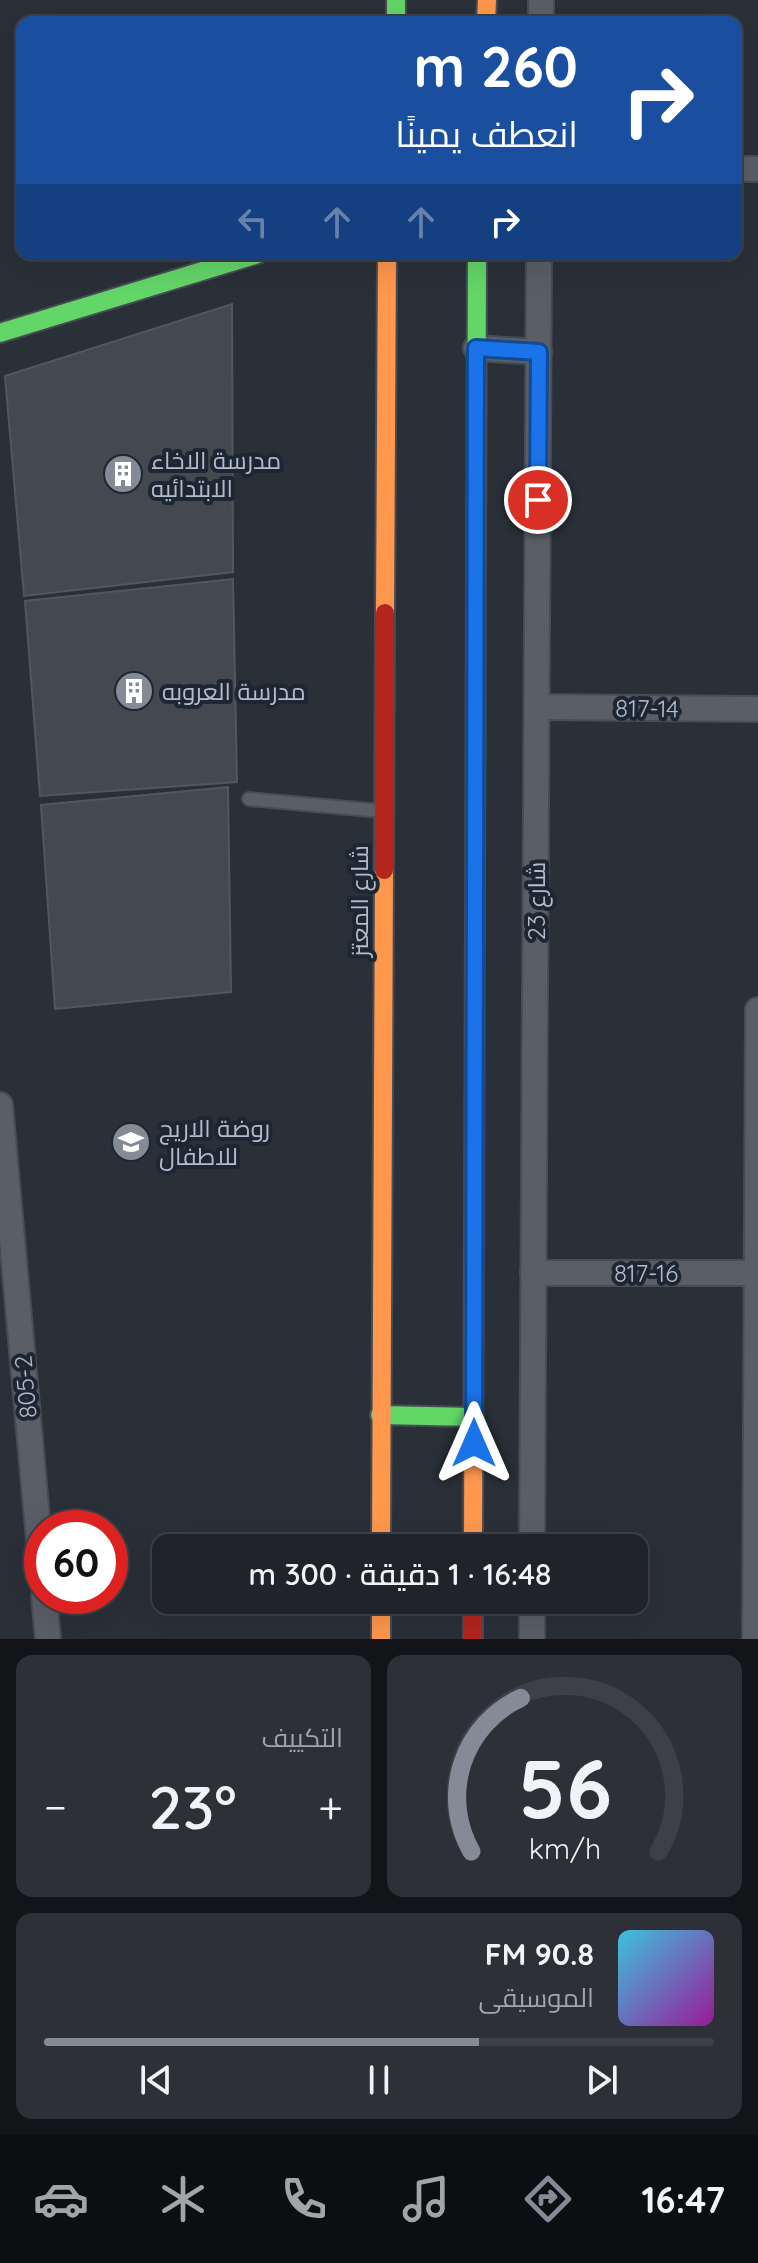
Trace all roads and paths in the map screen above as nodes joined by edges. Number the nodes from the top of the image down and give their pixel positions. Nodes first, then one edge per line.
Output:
1 (238, 260) edge
2 (387, 260) edge
3 (477, 260) edge
4 (539, 260) edge
5 (0, 333) edge
6 (476, 348) junction
7 (539, 352) junction
8 (537, 707) junction
9 (758, 709) edge
10 (249, 799) dead end
11 (384, 811) junction
12 (758, 1010) edge
13 (0, 1105) edge
14 (533, 1273) junction
15 (758, 1273) edge
16 (10, 1327) edge
17 (380, 1415) junction
18 (474, 1417) junction
19 (34, 1510) edge
20 (381, 1534) edge
21 (473, 1534) edge
22 (532, 1534) edge
23 (46, 1614) edge
24 (381, 1614) edge
25 (473, 1614) edge
26 (532, 1614) edge
27 (48, 1639) edge
28 (381, 1639) edge
29 (473, 1639) edge
30 (532, 1639) edge
31 (755, 1639) edge

1 - 5 main road
2 - 11 main road, شارع المعتز
3 - 6 main road
4 - 7 street, شارع 23
6 - 7 street
6 - 18 main road
7 - 8 street, شارع 23
8 - 9 street, 817-14
8 - 14 street, شارع 23
10 - 11 lane
11 - 17 main road, شارع المعتز
12 - 15 street
13 - 16 street, 805-2
14 - 15 street, 817-16
14 - 22 street, شارع 23
15 - 31 street
16 - 19 street, 805-2
17 - 18 main road
17 - 20 main road, شارع المعتز
18 - 21 main road
23 - 27 street
24 - 28 main road
25 - 29 main road
26 - 30 street

